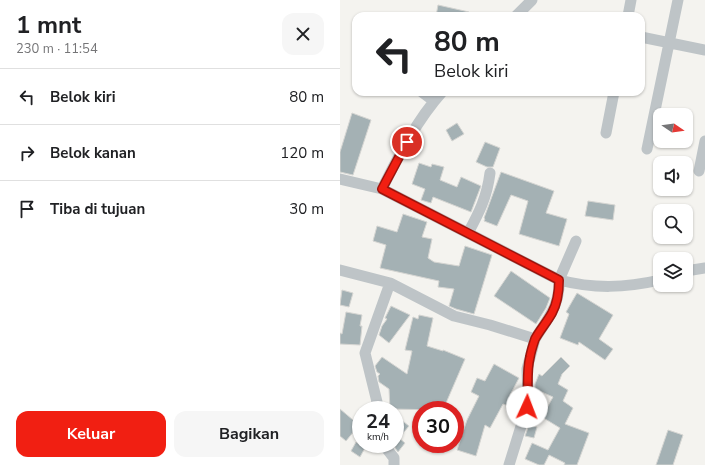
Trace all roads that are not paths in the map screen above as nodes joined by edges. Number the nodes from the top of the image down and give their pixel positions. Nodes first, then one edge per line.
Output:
1 (532, 0) edge
2 (632, 0) edge
3 (678, 0) edge
4 (520, 12) edge
5 (629, 12) edge
6 (645, 38) edge
7 (670, 43) junction
8 (705, 50) edge
9 (427, 96) edge
10 (438, 96) edge
11 (613, 96) edge
12 (434, 101) junction
13 (606, 133) dead end
14 (705, 141) edge
15 (647, 149) dead end
16 (699, 171) dead end
17 (490, 173) dead end
18 (340, 179) edge
19 (382, 189) junction
20 (468, 234) junction
21 (576, 241) dead end
22 (705, 268) edge
23 (340, 270) edge
24 (693, 270) edge
25 (559, 280) junction
26 (653, 282) edge
27 (390, 283) junction
28 (535, 339) junction
29 (376, 401) edge
30 (390, 453) edge
31 (394, 465) edge
32 (509, 465) edge

1 - 4 street
2 - 5 street
3 - 7 street
6 - 7 street
7 - 8 street
7 - 15 street
9 - 12 street
10 - 12 street
11 - 13 street
12 - 19 street
14 - 16 street
17 - 20 street
18 - 19 street
19 - 20 street
20 - 25 street
21 - 25 street
22 - 24 street
23 - 27 street
25 - 26 street
25 - 28 street
27 - 28 street
27 - 29 street
28 - 32 street
30 - 31 street

